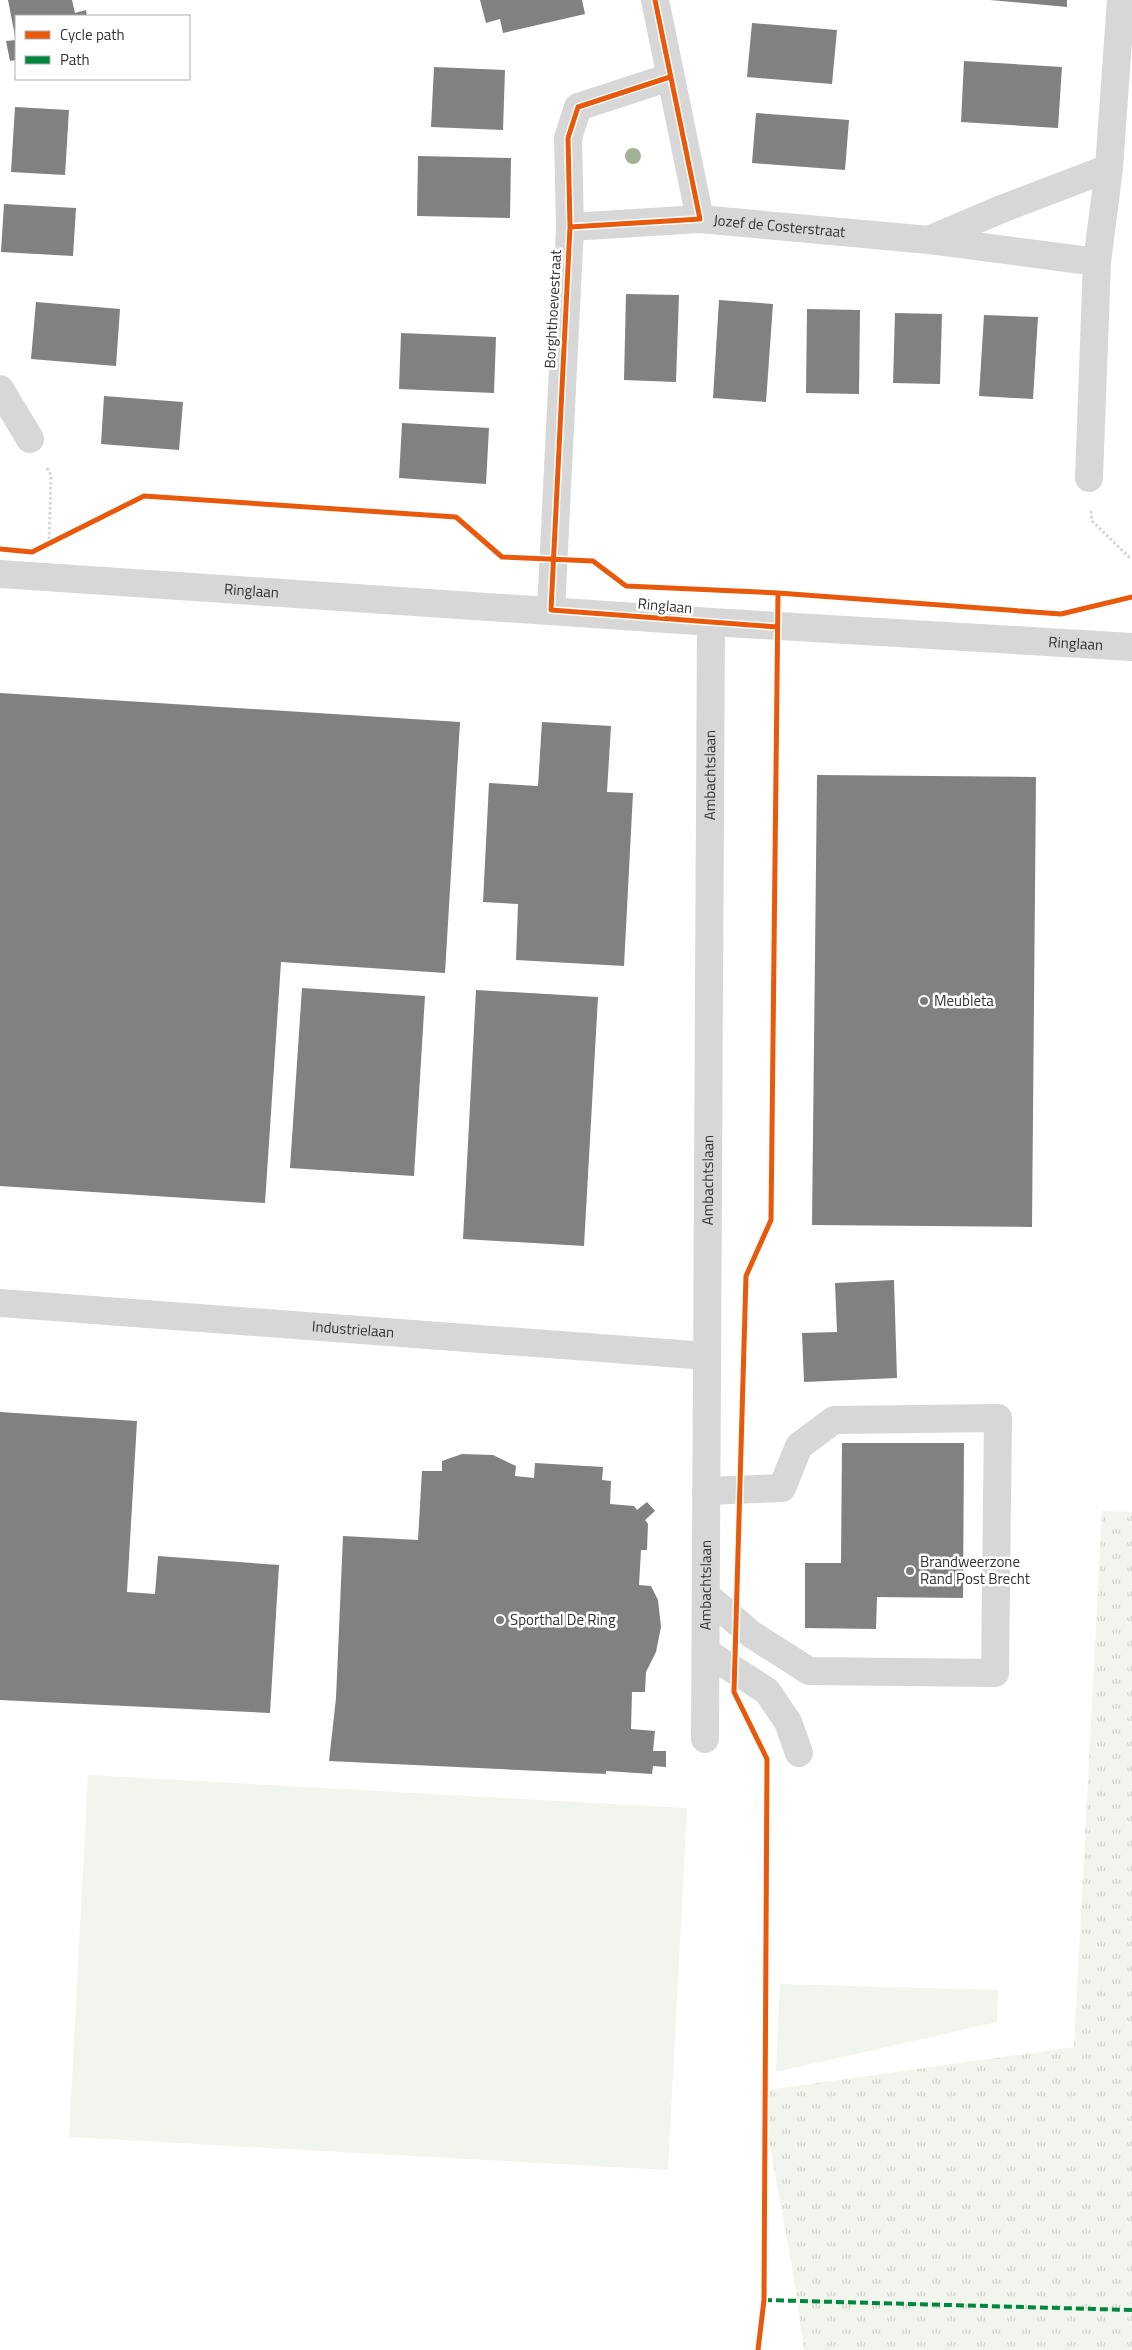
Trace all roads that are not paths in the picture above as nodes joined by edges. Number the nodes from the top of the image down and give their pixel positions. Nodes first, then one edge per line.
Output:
1 (655, 0) edge
2 (1121, 0) edge
3 (670, 76) junction
4 (1110, 168) junction
5 (700, 219) junction
6 (570, 227) junction
7 (929, 240) junction
8 (1097, 262) junction
9 (0, 390) edge
10 (30, 439) road end
11 (1089, 478) road end
12 (0, 574) edge
13 (551, 610) junction
14 (711, 622) junction
15 (1132, 647) edge
16 (0, 1303) edge
17 (707, 1356) junction
18 (706, 1491) junction
19 (706, 1595) junction
20 (706, 1652) junction
21 (705, 1739) dead end
22 (799, 1753) dead end

1 - 3 street
2 - 4 street
3 - 5 street
3 - 6 street, Borghthoevestraat
4 - 7 street, Jozef de Costerstraat
4 - 8 street
5 - 6 street, Jozef de Costerstraat
5 - 7 street, Jozef de Costerstraat
6 - 13 street, Borghthoevestraat
7 - 8 street, Jozef de Costerstraat
8 - 11 street
9 - 10 street
12 - 13 street, Ringlaan
13 - 14 street, Ringlaan
14 - 15 street, Ringlaan
14 - 17 street, Ambachtslaan
16 - 17 street, Industrielaan
17 - 18 street, Ambachtslaan
18 - 19 street, Ambachtslaan
18 - 19 street
19 - 20 street, Ambachtslaan
20 - 21 street, Ambachtslaan
20 - 22 street

